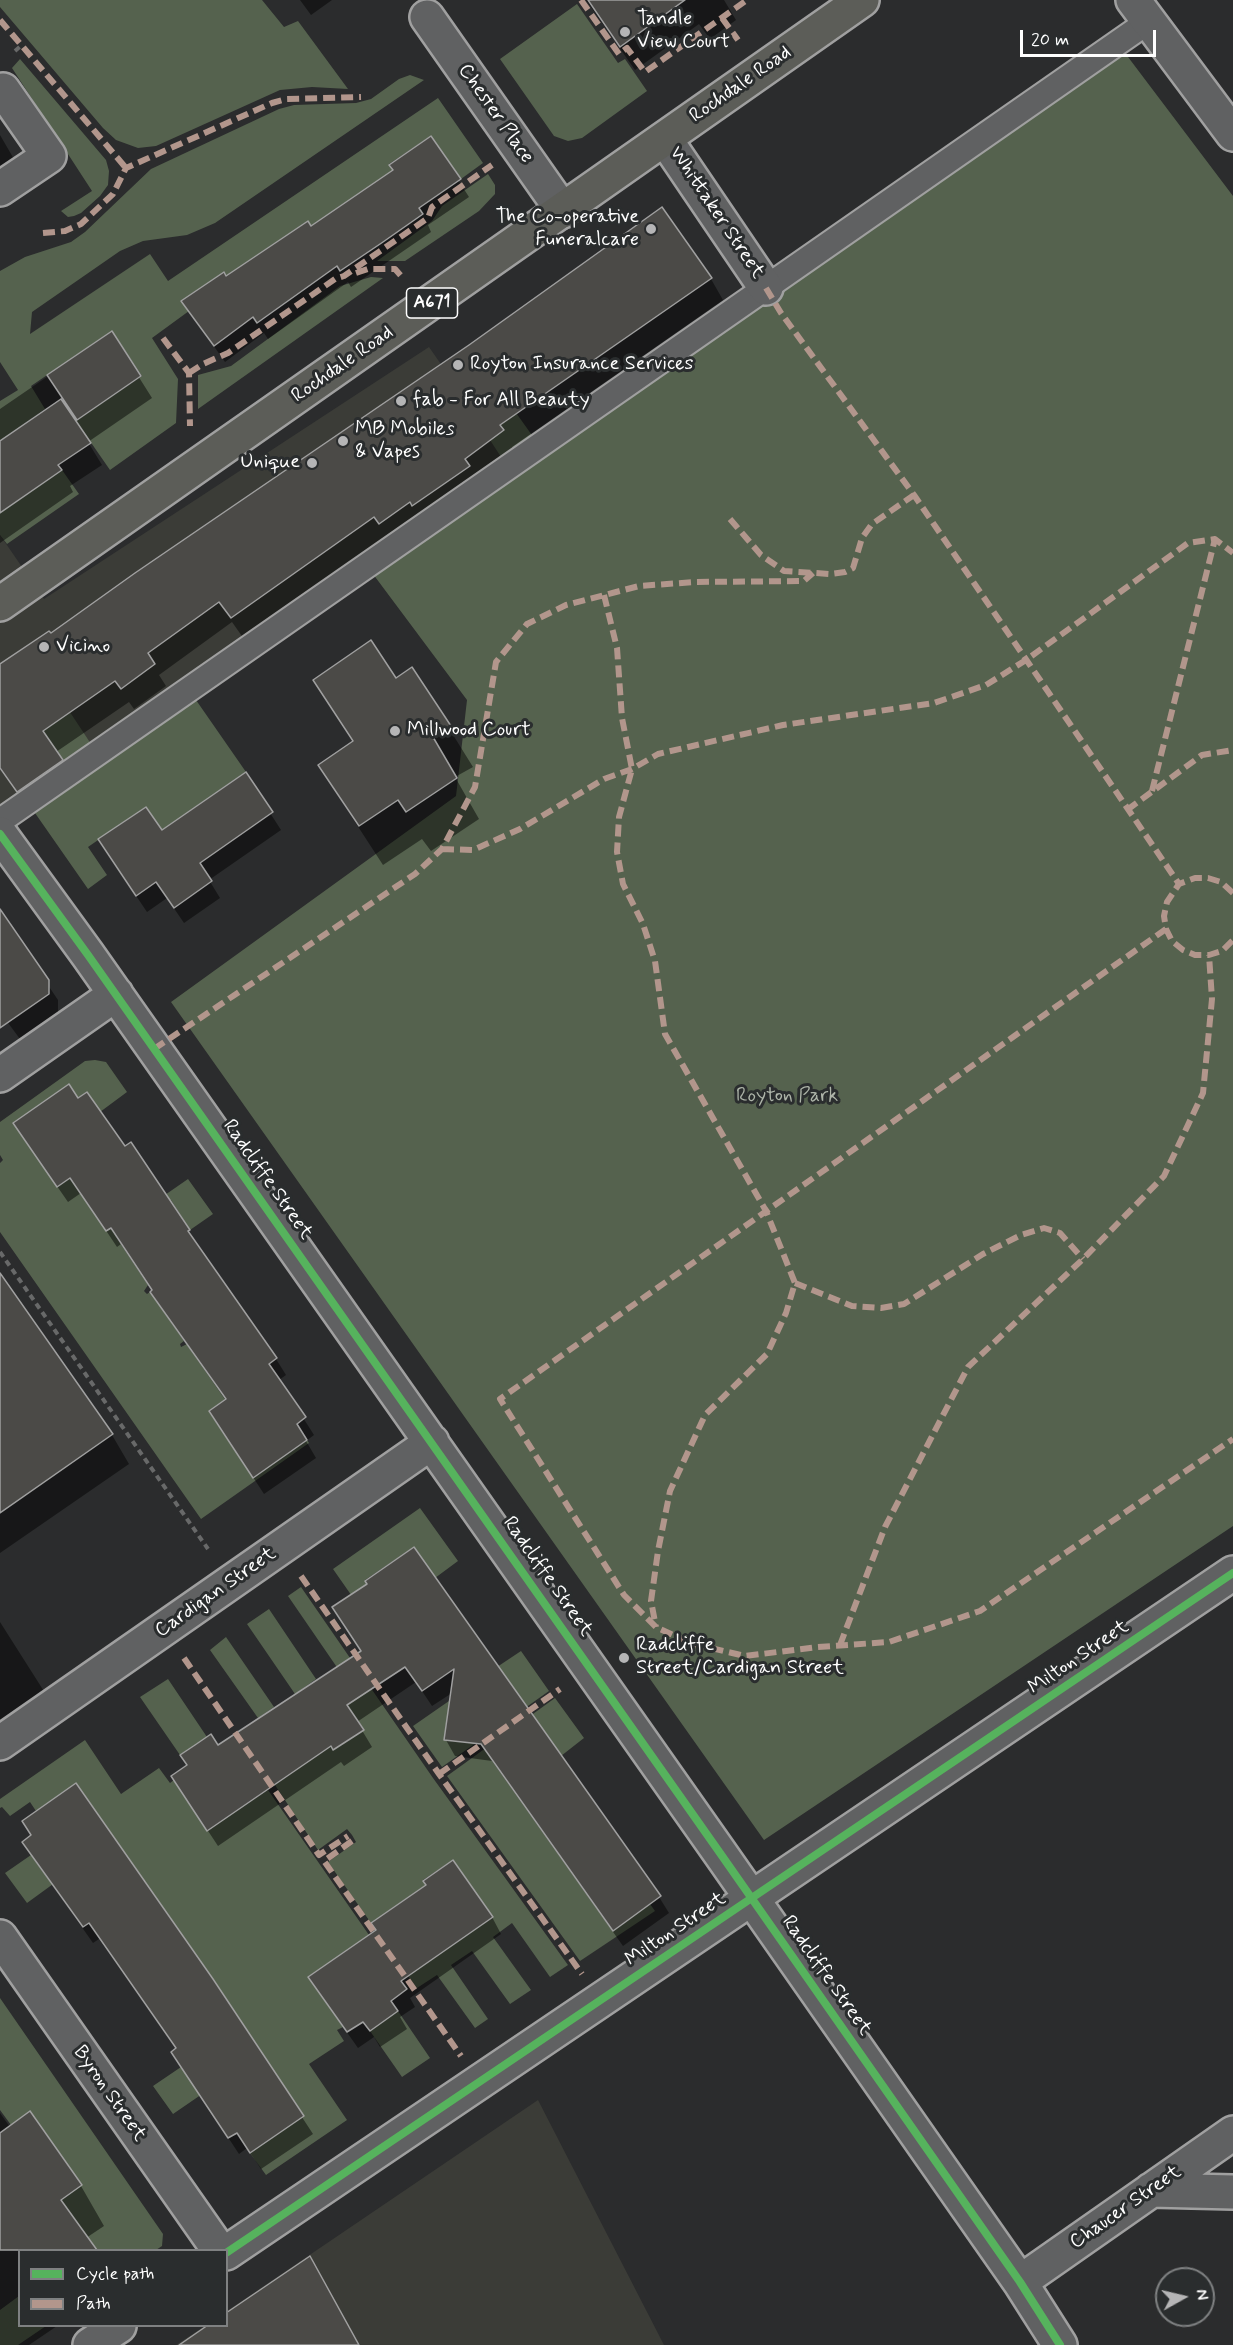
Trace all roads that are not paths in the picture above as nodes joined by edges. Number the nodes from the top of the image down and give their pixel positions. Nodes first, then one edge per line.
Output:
1 (862, 0) edge
2 (1141, 11) edge
3 (427, 17) dead end
4 (3, 90) dead end
5 (1233, 134) edge
6 (665, 139) junction
7 (0, 189) edge
8 (563, 211) junction
9 (766, 288) junction
10 (0, 604) edge
11 (0, 822) edge
12 (0, 834) edge
13 (116, 994) junction
14 (0, 1075) edge
15 (432, 1442) junction
16 (1233, 1574) edge
17 (0, 1743) edge
18 (752, 1898) junction
19 (0, 1937) edge
20 (1233, 2133) edge
21 (1151, 2190) junction
22 (1233, 2192) edge
23 (218, 2249) edge
24 (228, 2252) edge
25 (1020, 2282) junction
26 (116, 2327) edge
27 (90, 2345) edge
28 (1060, 2345) edge

1 - 6 main road, Rochdale Road / A671
2 - 5 street
2 - 9 lane
3 - 8 street, Chester Place
4 - 7 street
6 - 8 main road, Rochdale Road / A671
6 - 9 street, Whittaker Street
8 - 10 main road, Rochdale Road / A671
9 - 11 lane
12 - 13 street, Radcliffe Street
13 - 14 street
13 - 15 street, Radcliffe Street
15 - 17 street, Cardigan Street
15 - 18 street, Radcliffe Street
16 - 18 street, Milton Street
18 - 24 street, Milton Street
18 - 25 street, Radcliffe Street
19 - 23 street, Byron Street
20 - 21 street, Chaucer Street
21 - 22 street
21 - 25 street, Chaucer Street
25 - 28 street, Radcliffe Street
26 - 27 street

